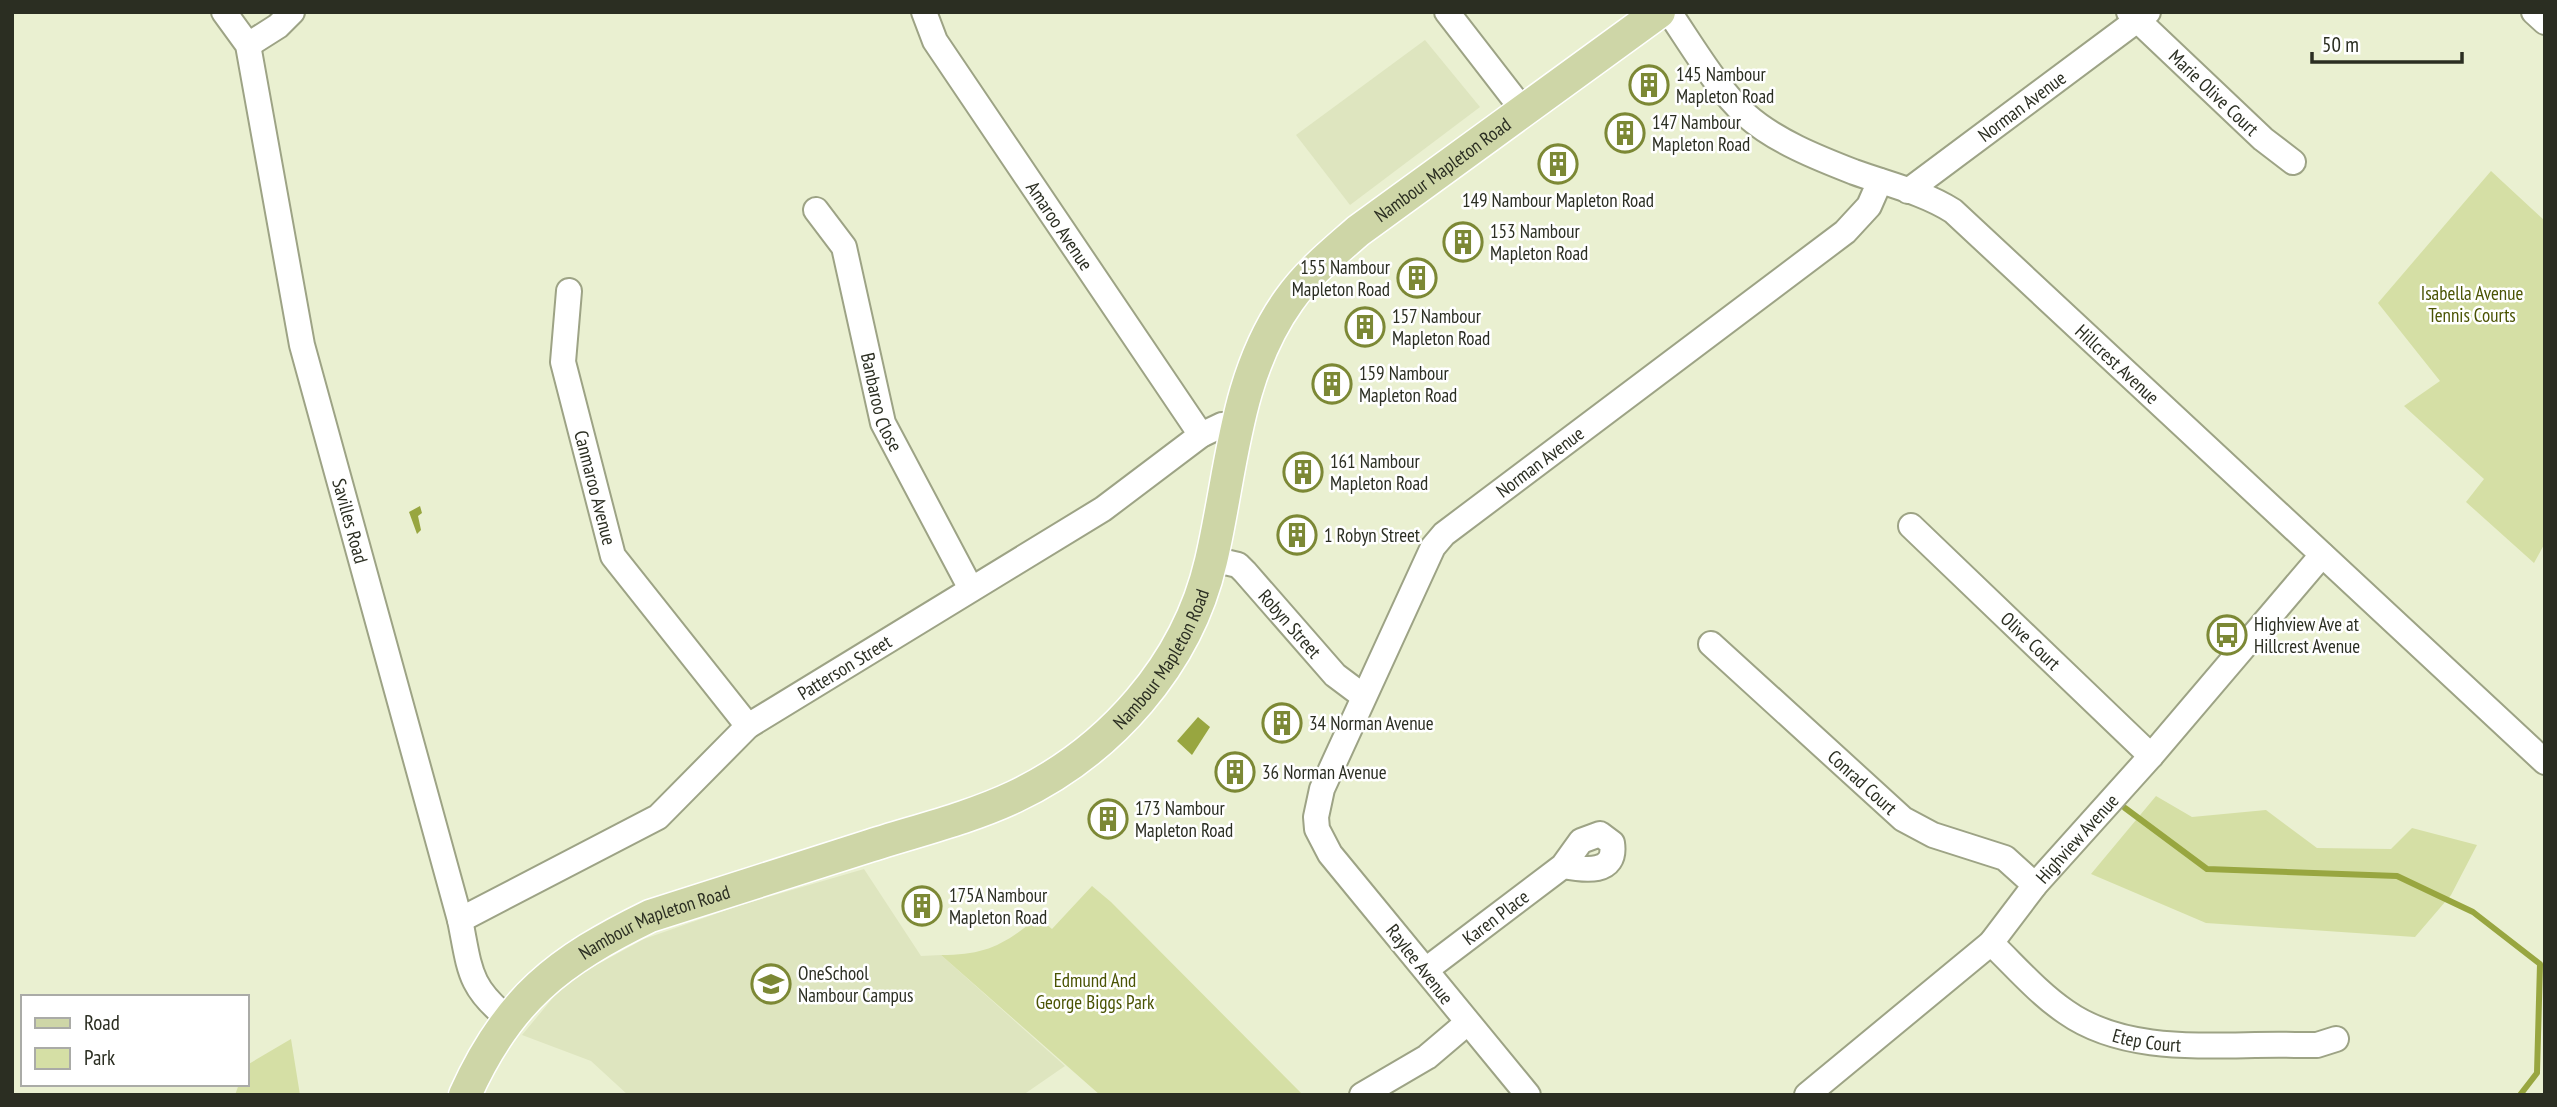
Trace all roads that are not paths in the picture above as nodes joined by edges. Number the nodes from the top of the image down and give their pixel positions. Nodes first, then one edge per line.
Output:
1 (224, 12) edge
2 (292, 12) edge
3 (924, 12) edge
4 (1447, 12) edge
5 (1659, 12) edge
6 (1669, 12) edge
7 (2534, 12) edge
8 (2138, 15) edge
9 (2545, 22) edge
10 (247, 45) junction
11 (1522, 109) junction
12 (2293, 162) dead end
13 (1880, 181) junction
14 (1908, 191) junction
15 (817, 210) dead end
16 (569, 291) dead end
17 (1237, 427) junction
18 (1201, 435) junction
19 (1911, 526) dead end
20 (2322, 555) junction
21 (1212, 559) junction
22 (971, 589) junction
23 (1711, 644) dead end
24 (1363, 696) junction
25 (748, 726) junction
26 (2540, 748) edge
27 (2151, 756) junction
28 (1317, 829) joint
29 (1563, 866) dead end
30 (2035, 886) junction
31 (460, 920) junction
32 (1991, 943) junction
33 (1427, 969) junction
34 (509, 1019) junction
35 (1466, 1023) junction
36 (2336, 1039) dead end
37 (465, 1095) edge
38 (1362, 1095) edge
39 (1528, 1095) edge
40 (1807, 1095) edge

1 - 10 street, Savilles Road
2 - 10 street
3 - 18 street, Amaroo Avenue
4 - 11 street
5 - 11 main road, Nambour Mapleton Road
6 - 13 street, Hillcrest Avenue
7 - 9 street
8 - 12 street, Marie Olive Court
8 - 14 street, Norman Avenue
10 - 31 street, Savilles Road
11 - 17 main road, Nambour Mapleton Road
13 - 14 street, Hillcrest Avenue
13 - 24 street, Norman Avenue
14 - 20 street, Hillcrest Avenue
15 - 22 street, Banbaroo Close
16 - 25 street, Canmaroo Avenue
17 - 18 street, Patterson Street
17 - 21 main road, Nambour Mapleton Road
18 - 22 street, Patterson Street
19 - 27 street, Olive Court
20 - 26 street, Hillcrest Avenue
20 - 27 street, Highview Avenue
21 - 24 street, Robyn Street
21 - 34 main road, Nambour Mapleton Road
22 - 25 street, Patterson Street
23 - 30 street, Conrad Court
24 - 28 street, Norman Avenue
25 - 31 street, Patterson Street
27 - 30 street, Highview Avenue
28 - 33 street, Raylee Avenue
29 - 33 street, Karen Place
30 - 32 street, Highview Avenue
31 - 34 street, Savilles Road
32 - 36 street, Etep Court
32 - 40 street, Highview Avenue
33 - 35 street, Raylee Avenue
34 - 37 main road, Nambour Mapleton Road
35 - 38 street
35 - 39 street, Raylee Avenue

